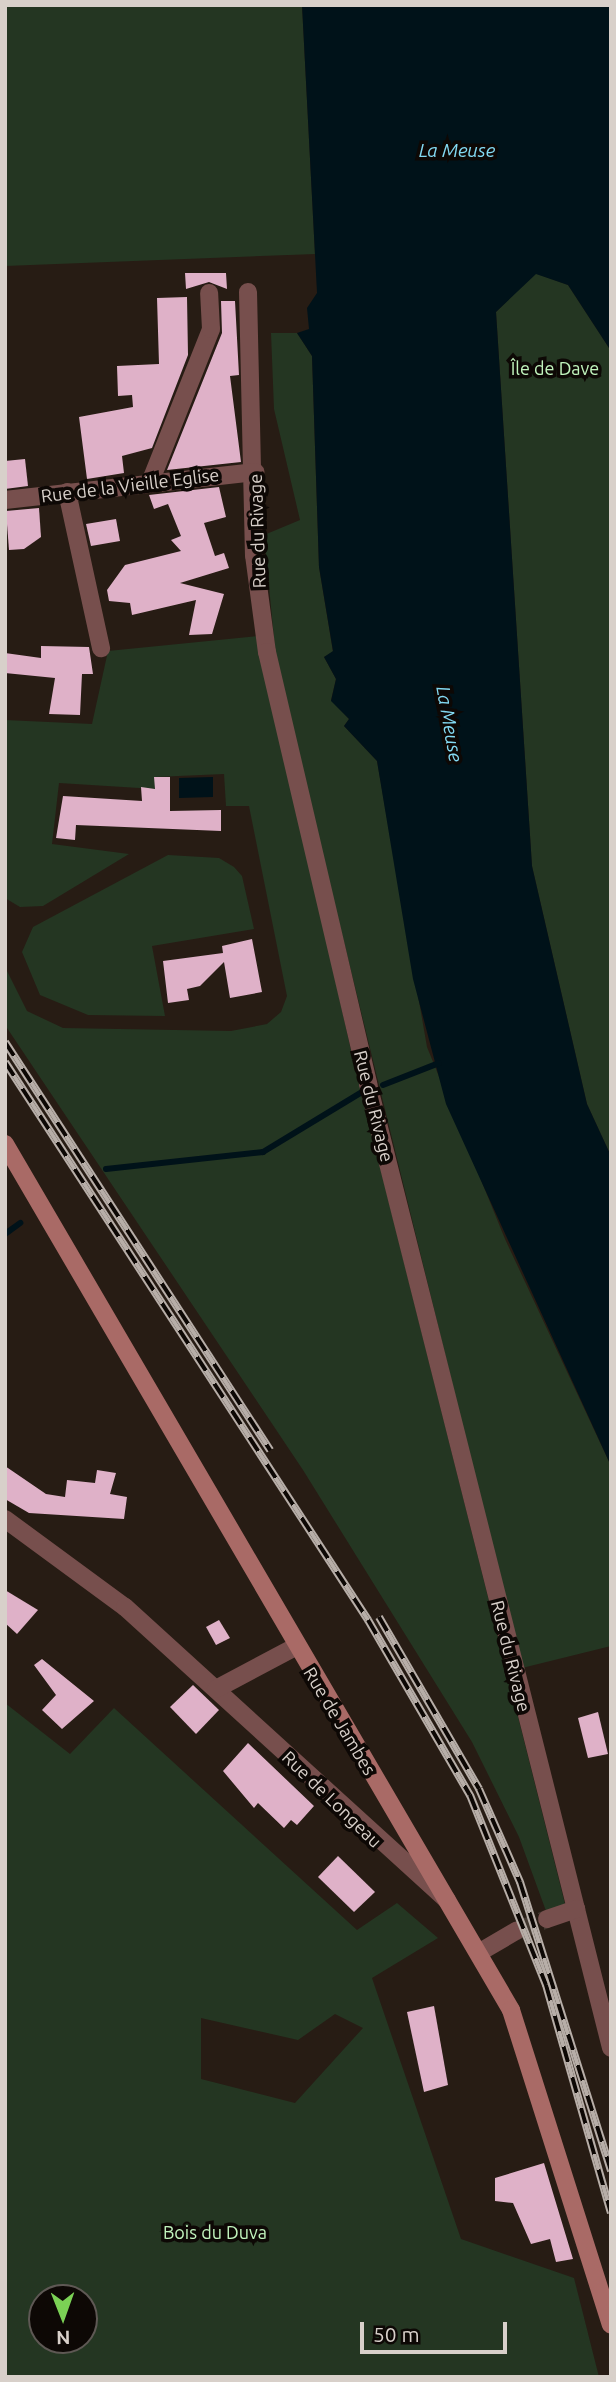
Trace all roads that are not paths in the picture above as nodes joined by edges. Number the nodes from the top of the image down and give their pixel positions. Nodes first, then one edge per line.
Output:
1 (248, 292) dead end
2 (209, 293) dead end
3 (256, 471) junction
4 (151, 480) junction
5 (67, 492) junction
6 (5, 500) edge
7 (102, 648) dead end
8 (5, 1144) edge
9 (5, 1519) edge
10 (295, 1647) junction
11 (216, 1689) junction
12 (452, 1904) junction
13 (576, 1909) junction
14 (547, 1919) tunnel mouth
15 (516, 1931) tunnel mouth
16 (480, 1952) junction
17 (611, 2048) edge
18 (611, 2325) edge

1 - 3 street, Rue du Rivage
2 - 4 street
3 - 4 street, Rue de la Vieille Eglise
3 - 13 street, Rue du Rivage
4 - 5 street, Rue de la Vieille Eglise
5 - 6 street, Rue de la Vieille Eglise
5 - 7 street
8 - 10 main road, Rue de Jambes
9 - 11 street, Rue de Longeau
10 - 11 street
10 - 12 main road, Rue de Jambes
11 - 12 street, Rue de Longeau
12 - 16 main road, Rue de Jambes
13 - 14 street
13 - 17 street, Rue du Rivage
15 - 16 street
16 - 18 main road, Rue de Jambes

